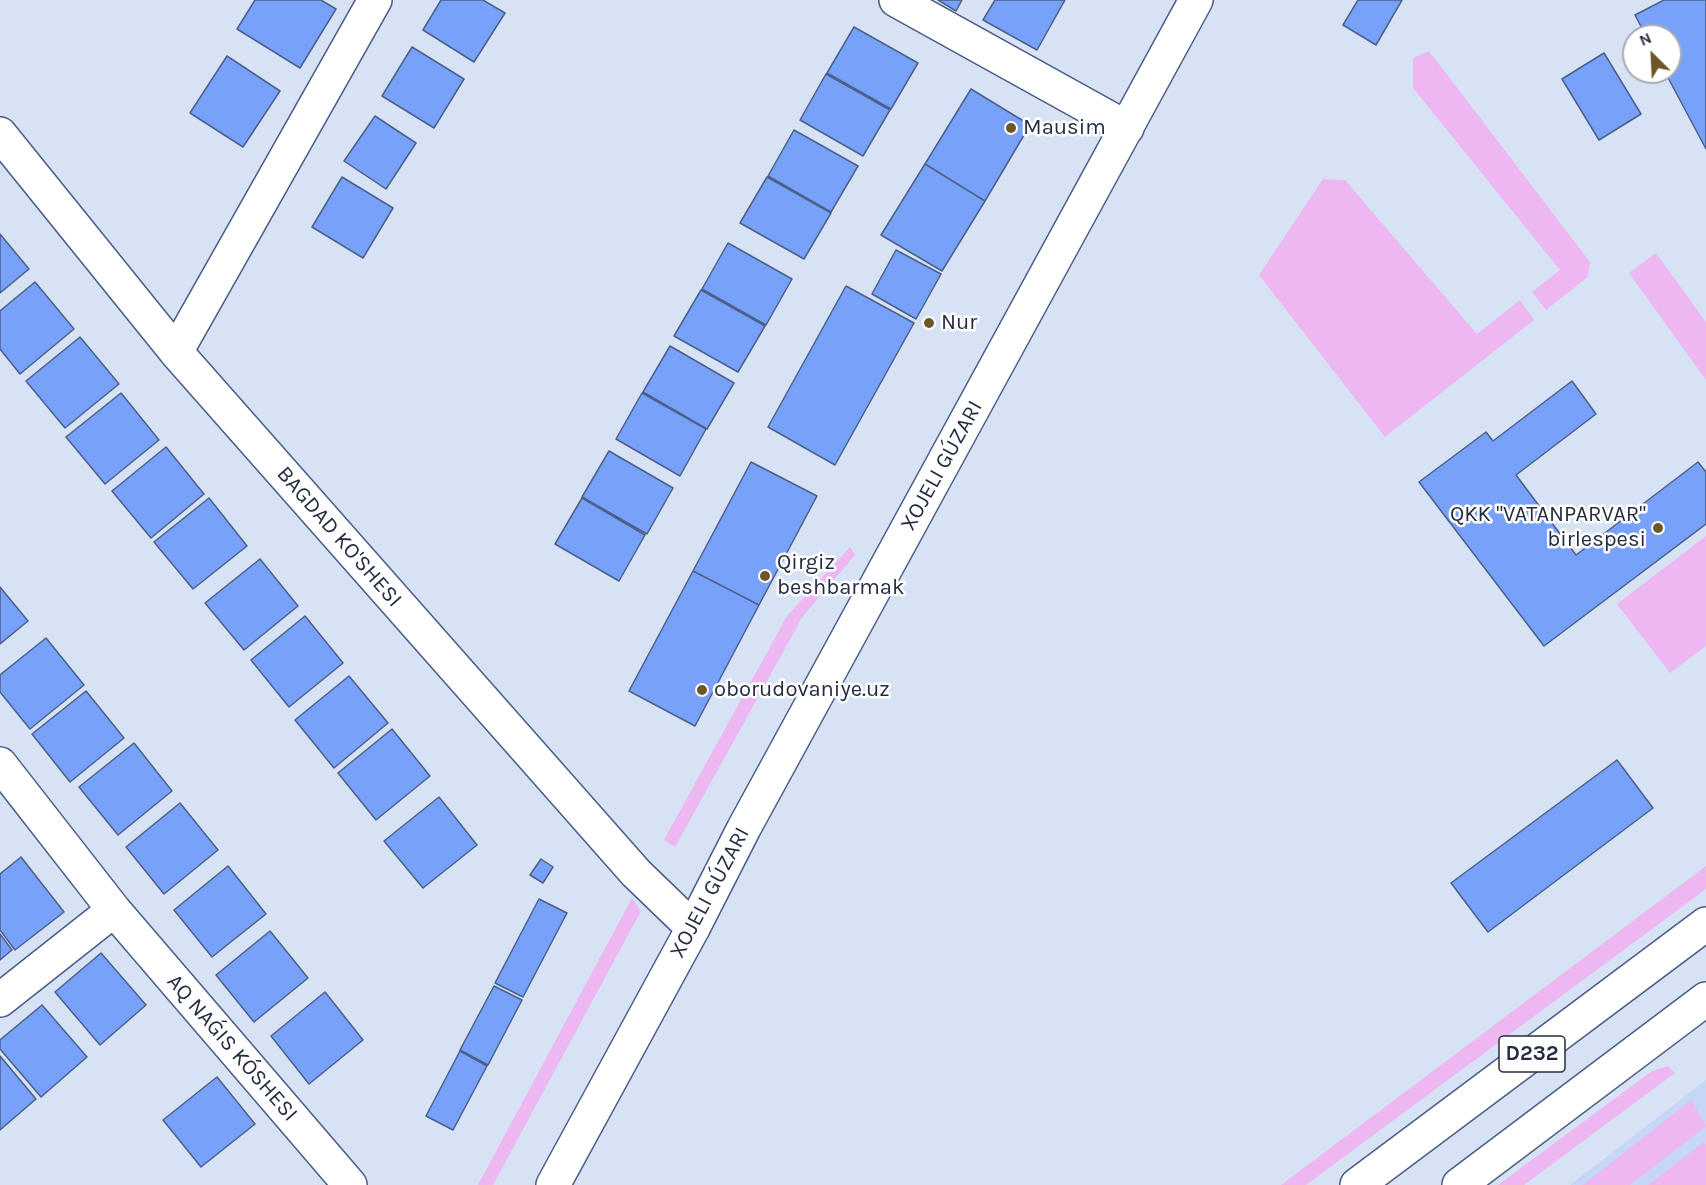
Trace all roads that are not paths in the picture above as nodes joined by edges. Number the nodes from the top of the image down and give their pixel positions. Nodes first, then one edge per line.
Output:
1 (375, 0) edge
2 (896, 0) edge
3 (1196, 0) edge
4 (1127, 128) junction
5 (0, 134) edge
6 (176, 352) junction
7 (0, 764) edge
8 (114, 910) junction
9 (1706, 924) edge
10 (693, 928) junction
11 (1706, 999) edge
12 (0, 1000) edge
13 (351, 1185) edge
14 (553, 1185) edge
15 (1357, 1185) edge
16 (1459, 1185) edge

1 - 6 street
2 - 4 street
3 - 4 street
4 - 10 street
5 - 6 street, BAGDAD KO'SHESI
6 - 10 street, BAGDAD KO'SHESI
7 - 8 street
8 - 12 street
8 - 13 street
9 - 15 street, D232
10 - 14 street
11 - 16 street, D232

